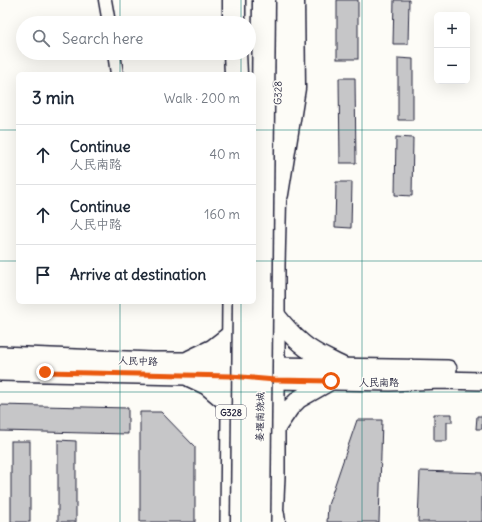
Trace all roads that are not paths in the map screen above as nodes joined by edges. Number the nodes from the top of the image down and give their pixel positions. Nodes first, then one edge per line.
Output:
1 (104, 0) edge
2 (234, 0) edge
3 (237, 0) edge
4 (247, 0) edge
5 (264, 0) edge
6 (279, 0) edge
7 (293, 0) edge
8 (107, 16) edge
9 (235, 16) edge
10 (236, 16) edge
11 (247, 16) edge
12 (115, 60) edge
13 (236, 60) edge
14 (247, 60) edge
15 (117, 72) edge
16 (236, 72) edge
17 (247, 72) edge
18 (277, 194) junction
19 (232, 304) edge
20 (244, 304) edge
21 (276, 315) junction
22 (232, 335) junction
23 (0, 356) edge
24 (187, 369) junction
25 (231, 369) junction
26 (482, 370) edge
27 (0, 371) edge
28 (275, 373) junction
29 (337, 374) junction
30 (482, 381) edge
31 (231, 405) junction
32 (275, 430) junction
33 (270, 520) edge
34 (230, 522) edge
35 (242, 522) edge

1 - 8 street
2 - 9 highway
3 - 10 main road
4 - 11 highway
5 - 33 highway, 姜堰南绕城, bridge
6 - 18 main road, G328 / G328
7 - 18 highway
12 - 15 street
13 - 16 highway
14 - 17 highway
18 - 21 main road, G328 / G328
19 - 22 main road, G328 / G328
20 - 35 highway, 姜堰南绕城, bridge
21 - 28 main road, G328 / G328
21 - 29 main road
22 - 24 main road
22 - 25 main road, G328 / G328
23 - 24 main road, 人民中路
24 - 25 main road, 人民中路
24 - 27 main road, 人民中路
24 - 31 main road
25 - 28 main road, 人民中路
25 - 31 main road, G328 / G328
26 - 29 main road, 人民南路
28 - 29 main road, 人民南路
28 - 32 main road, G328 / G328
29 - 30 main road, 人民南路
29 - 32 main road
31 - 34 main road, G328 / G328
32 - 33 main road, G328 / G328

